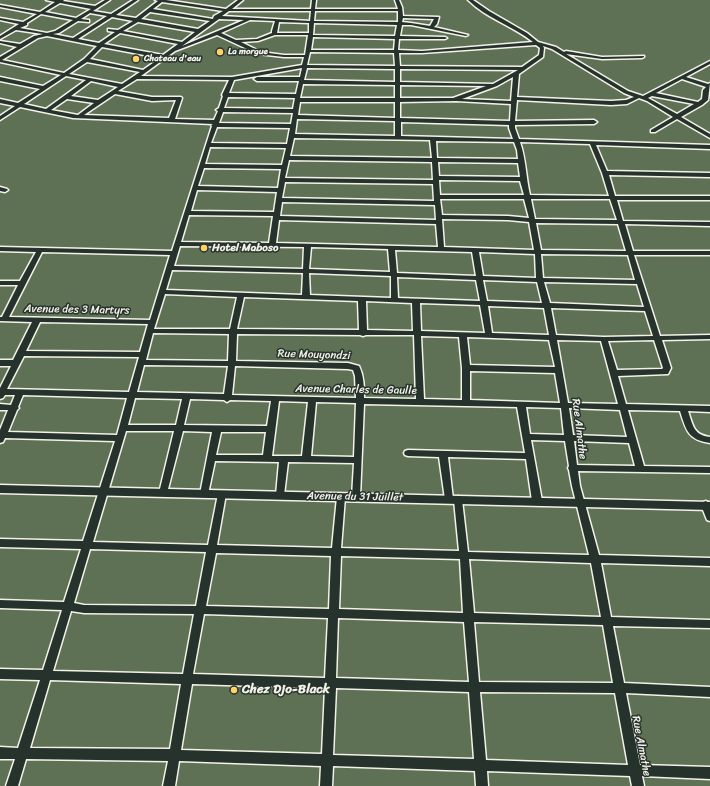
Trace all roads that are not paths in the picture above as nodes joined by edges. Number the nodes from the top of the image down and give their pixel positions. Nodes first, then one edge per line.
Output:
1 (48, 0) edge
2 (108, 0) edge
3 (136, 0) edge
4 (160, 0) edge
5 (241, 0) edge
6 (314, 0) edge
7 (397, 0) edge
8 (470, 0) edge
9 (60, 1) edge
10 (0, 6) edge
11 (96, 8) junction
12 (314, 9) junction
13 (149, 10) junction
14 (226, 10) junction
15 (400, 10) junction
16 (91, 12) junction
17 (40, 13) junction
18 (113, 16) junction
19 (401, 17) junction
20 (0, 19) edge
21 (215, 19) junction
22 (79, 20) junction
23 (137, 20) junction
24 (250, 20) junction
25 (87, 21) dead end
26 (276, 21) junction
27 (312, 22) junction
28 (25, 24) junction
29 (399, 24) junction
30 (432, 27) junction
31 (17, 28) junction
32 (110, 30) dead end
33 (200, 31) junction
34 (119, 32) junction
35 (219, 34) junction
36 (275, 34) junction
37 (50, 35) junction
38 (310, 35) junction
39 (466, 35) dead end
40 (2, 36) edge
41 (397, 37) junction
42 (445, 38) dead end
43 (73, 40) junction
44 (237, 41) junction
45 (0, 42) edge
46 (181, 43) junction
47 (537, 43) junction
48 (100, 45) junction
49 (21, 46) junction
50 (171, 51) junction
51 (395, 51) junction
52 (560, 51) junction
53 (307, 53) junction
54 (164, 57) junction
55 (642, 57) dead end
56 (0, 60) edge
57 (86, 60) junction
58 (710, 62) edge
59 (305, 66) junction
60 (397, 67) junction
61 (524, 69) junction
62 (143, 72) junction
63 (63, 74) junction
64 (516, 74) junction
65 (135, 77) junction
66 (232, 78) junction
67 (684, 78) junction
68 (0, 79) edge
69 (91, 79) junction
70 (302, 81) junction
71 (396, 83) junction
72 (495, 85) junction
73 (122, 86) junction
74 (709, 86) edge
75 (44, 88) junction
76 (113, 92) junction
77 (651, 94) junction
78 (225, 95) junction
79 (67, 96) junction
80 (638, 97) junction
81 (298, 98) junction
82 (644, 98) junction
83 (396, 100) junction
84 (454, 100) junction
85 (0, 101) edge
86 (514, 101) junction
87 (98, 102) junction
88 (18, 104) junction
89 (700, 104) junction
90 (219, 110) junction
91 (46, 111) junction
92 (296, 114) junction
93 (79, 116) junction
94 (677, 117) junction
95 (0, 118) edge
96 (172, 119) junction
97 (398, 119) junction
98 (594, 122) dead end
99 (512, 123) junction
100 (215, 124) junction
101 (294, 126) junction
102 (652, 131) dead end
103 (708, 133) edge
104 (292, 136) junction
105 (398, 137) junction
106 (433, 138) junction
107 (518, 140) junction
108 (592, 143) junction
109 (208, 145) junction
110 (290, 146) junction
111 (710, 147) edge
112 (287, 158) junction
113 (435, 160) junction
114 (520, 161) junction
115 (202, 166) junction
116 (284, 167) junction
117 (605, 173) junction
118 (710, 176) edge
119 (523, 179) junction
120 (282, 180) junction
121 (437, 180) junction
122 (195, 188) junction
123 (281, 190) junction
124 (612, 197) junction
125 (526, 198) junction
126 (710, 198) edge
127 (279, 200) junction
128 (437, 200) junction
129 (187, 213) junction
130 (276, 216) junction
131 (438, 219) junction
132 (532, 220) junction
133 (620, 222) junction
134 (710, 224) edge
135 (272, 245) junction
136 (308, 245) junction
137 (391, 248) junction
138 (0, 249) edge
139 (177, 249) junction
140 (441, 249) junction
141 (40, 250) junction
142 (475, 250) junction
143 (536, 252) junction
144 (631, 252) junction
145 (710, 253) edge
146 (170, 268) junction
147 (307, 271) junction
148 (394, 275) junction
149 (480, 278) junction
150 (540, 281) junction
151 (640, 282) junction
152 (0, 283) edge
153 (22, 283) junction
154 (162, 292) junction
155 (241, 294) junction
156 (306, 297) junction
157 (362, 300) junction
158 (394, 301) junction
159 (416, 302) junction
160 (485, 305) junction
161 (547, 307) junction
162 (648, 309) junction
163 (2, 319) edge
164 (37, 320) junction
165 (153, 322) junction
166 (233, 331) junction
167 (150, 332) junction
168 (418, 333) junction
169 (363, 334) junction
170 (463, 335) junction
171 (490, 336) junction
172 (710, 337) edge
173 (552, 338) junction
174 (604, 339) junction
175 (658, 339) junction
176 (22, 354) junction
177 (142, 359) junction
178 (0, 363) edge
179 (16, 363) junction
180 (232, 363) junction
181 (466, 368) junction
182 (559, 370) junction
183 (614, 373) junction
184 (20, 393) junction
185 (1, 394) edge
186 (133, 395) junction
187 (187, 397) junction
188 (227, 399) junction
189 (275, 399) junction
190 (312, 400) junction
191 (360, 401) junction
192 (420, 403) junction
193 (466, 403) junction
194 (522, 404) junction
195 (565, 406) junction
196 (0, 407) edge
197 (624, 407) junction
198 (15, 408) junction
199 (683, 408) junction
200 (710, 409) edge
201 (123, 428) junction
202 (180, 428) junction
203 (217, 429) junction
204 (270, 430) junction
205 (2, 437) edge
206 (528, 437) junction
207 (569, 437) junction
208 (120, 438) junction
209 (633, 440) junction
210 (710, 440) edge
211 (408, 453) dead end
212 (443, 454) junction
213 (530, 456) junction
214 (211, 458) junction
215 (267, 459) junction
216 (306, 459) junction
217 (284, 460) junction
218 (357, 460) junction
219 (572, 468) junction
220 (640, 468) junction
221 (710, 470) edge
222 (0, 489) edge
223 (103, 491) junction
224 (163, 493) junction
225 (204, 494) junction
226 (222, 494) junction
227 (280, 495) junction
228 (341, 497) junction
229 (356, 497) junction
230 (453, 499) junction
231 (537, 501) junction
232 (581, 502) junction
233 (708, 506) edge
234 (710, 517) edge
235 (0, 543) edge
236 (86, 546) junction
237 (211, 550) junction
238 (336, 552) junction
239 (464, 555) junction
240 (595, 558) junction
241 (710, 562) edge
242 (0, 604) edge
243 (68, 606) junction
244 (201, 610) junction
245 (334, 614) junction
246 (469, 618) junction
247 (606, 620) junction
248 (710, 624) edge
249 (0, 674) edge
250 (46, 676) junction
251 (187, 680) junction
252 (330, 683) junction
253 (475, 688) junction
254 (619, 688) junction
255 (710, 692) edge
256 (0, 753) edge
257 (22, 754) junction
258 (175, 755) junction
259 (328, 761) junction
260 (481, 765) junction
261 (635, 770) junction
262 (710, 773) edge
263 (12, 786) edge
264 (170, 786) edge
265 (326, 786) edge
266 (482, 786) edge
267 (638, 786) edge

1 - 9 street
2 - 11 street
3 - 18 street
4 - 13 street
4 - 14 street
5 - 14 street
6 - 12 street
7 - 15 street
8 - 47 street
9 - 11 street
9 - 17 street
10 - 17 street
11 - 16 street
12 - 14 street
12 - 15 street
12 - 27 street
13 - 21 street
13 - 23 street
14 - 21 street
15 - 19 street
16 - 18 street
16 - 22 street
17 - 22 street
17 - 28 street
18 - 23 street
18 - 43 street
19 - 29 street
19 - 30 street
20 - 28 street
21 - 24 street
21 - 33 street
22 - 25 street
22 - 37 street
23 - 33 street
23 - 34 street
24 - 26 street
24 - 35 street
26 - 27 street
26 - 36 street
27 - 29 street
27 - 38 street
28 - 31 street
29 - 30 street
29 - 41 street
30 - 39 street
31 - 37 street
31 - 40 street
32 - 34 street
33 - 46 street
34 - 46 street
34 - 48 street
35 - 44 street
35 - 50 street
36 - 38 street
36 - 44 street
37 - 43 street
37 - 49 street
38 - 41 street
38 - 53 street
41 - 42 street
41 - 51 street
43 - 48 street
44 - 53 street
45 - 49 street
46 - 50 street
47 - 51 street
47 - 52 street
47 - 61 street
48 - 54 street
48 - 57 street
49 - 56 street
50 - 54 street
51 - 53 street
51 - 60 street
52 - 55 street
52 - 80 street
53 - 59 street
54 - 62 street
56 - 63 street
57 - 62 street
57 - 63 street
58 - 67 street
59 - 60 street
59 - 66 street
59 - 70 street
60 - 61 street
60 - 71 street
61 - 64 street
62 - 65 street
63 - 69 street
63 - 75 street
64 - 72 street
64 - 86 street, Rue Almathe
65 - 66 street
65 - 73 street
66 - 70 street
66 - 78 street
67 - 74 street
67 - 77 street
68 - 75 street
69 - 73 street
69 - 79 street
70 - 71 street
70 - 81 street
71 - 72 street
71 - 83 street
72 - 84 street
73 - 76 street
74 - 89 street
75 - 88 street
76 - 87 street
76 - 96 street
77 - 82 street
77 - 89 street
78 - 81 street
78 - 90 street
79 - 87 street
79 - 91 street
80 - 82 street
80 - 86 street
81 - 83 street
81 - 92 street
82 - 94 street
83 - 84 street
83 - 97 street
84 - 86 street
85 - 88 street
86 - 99 street, Rue Almathe
87 - 93 street
88 - 91 street
88 - 95 street
89 - 94 street
90 - 92 street
90 - 100 street
91 - 93 street
92 - 97 street
92 - 101 street
93 - 96 street
94 - 102 street
94 - 103 street
96 - 100 street
97 - 99 street
97 - 105 street
98 - 99 street
99 - 107 street, Rue Almathe
100 - 101 street
100 - 109 street
101 - 104 street
104 - 105 street
104 - 110 street
105 - 106 street
106 - 107 street
106 - 113 street
107 - 108 street
107 - 114 street, Rue Almathe
108 - 111 street
108 - 117 street
109 - 110 street
109 - 115 street
110 - 112 street
112 - 113 street
112 - 116 street
113 - 114 street
113 - 121 street
114 - 119 street, Rue Almathe
115 - 116 street
115 - 122 street
116 - 120 street
117 - 118 street
117 - 124 street
119 - 121 street
119 - 125 street, Rue Almathe
120 - 121 street
120 - 123 street
121 - 128 street
122 - 123 street
122 - 129 street
123 - 127 street
124 - 125 street
124 - 126 street
124 - 133 street
125 - 128 street
125 - 132 street, Rue Almathe
127 - 128 street
127 - 130 street
128 - 131 street
129 - 130 street
129 - 139 street
130 - 131 street
130 - 135 street
131 - 132 street
131 - 140 street
132 - 133 street
132 - 143 street, Rue Almathe
133 - 134 street
133 - 144 street
135 - 136 street
135 - 139 street
136 - 137 street
136 - 147 street
137 - 140 street
137 - 148 street
138 - 141 street
139 - 141 street
139 - 146 street
140 - 142 street
141 - 153 street
142 - 143 street
142 - 149 street
143 - 144 street
143 - 150 street, Rue Almathe
144 - 145 street
144 - 151 street
146 - 147 street
146 - 154 street
147 - 148 street
147 - 156 street
148 - 149 street
148 - 158 street
149 - 150 street
149 - 160 street
150 - 151 street
150 - 161 street, Rue Almathe
151 - 162 street
152 - 153 street
153 - 163 street
154 - 155 street
154 - 165 street
155 - 156 street
155 - 166 street
156 - 157 street
157 - 158 street
157 - 169 street
158 - 159 street
159 - 160 street
159 - 168 street
160 - 161 street
160 - 171 street
161 - 162 street
161 - 173 street, Rue Almathe
162 - 175 street
163 - 164 street, Avenue des 3 Martyrs
164 - 165 street, Avenue des 3 Martyrs
164 - 176 street
165 - 167 street
166 - 167 street
166 - 169 street
166 - 180 street
167 - 177 street
168 - 169 street
168 - 170 street
168 - 192 street
170 - 171 street
170 - 181 street
171 - 173 street
172 - 175 street
173 - 174 street
173 - 182 street, Rue Almathe
174 - 175 street
174 - 183 street
175 - 183 street
176 - 177 street, Rue Mouyondzi
176 - 179 street
177 - 180 street, Rue Mouyondzi
177 - 186 street
178 - 179 street
179 - 185 street
180 - 188 street
180 - 191 street, Rue Mouyondzi
181 - 182 street
181 - 193 street
182 - 195 street, Rue Almathe
183 - 197 street
184 - 185 street, Avenue Charles de Gaulle
184 - 186 street, Avenue Charles de Gaulle
184 - 198 street
186 - 187 street, Avenue Charles de Gaulle
186 - 201 street
187 - 188 street, Avenue Charles de Gaulle
187 - 202 street
188 - 189 street, Avenue Charles de Gaulle
189 - 190 street, Avenue Charles de Gaulle
189 - 204 street
190 - 191 street, Avenue Charles de Gaulle
190 - 216 street
191 - 192 street, Avenue Charles de Gaulle
191 - 218 street, Rue Mouyondzi
192 - 193 street, Avenue Charles de Gaulle
193 - 194 street, Avenue Charles de Gaulle
194 - 195 street, Avenue Charles de Gaulle
194 - 206 street
195 - 197 street, Avenue Charles de Gaulle
195 - 207 street, Rue Almathe
196 - 198 street
197 - 199 street, Avenue Charles de Gaulle
197 - 209 street
198 - 205 street
199 - 200 street, Avenue Charles de Gaulle
199 - 210 street
201 - 202 street
201 - 208 street
202 - 203 street
202 - 224 street
203 - 204 street
203 - 214 street
204 - 215 street
205 - 208 street
206 - 207 street
206 - 213 street
207 - 209 street
207 - 219 street, Rue Almathe
208 - 223 street
209 - 220 street
211 - 212 street
212 - 213 street
212 - 230 street
213 - 231 street
214 - 215 street
214 - 225 street
215 - 217 street
216 - 217 street
216 - 218 street
217 - 227 street
218 - 229 street, Rue Mouyondzi
219 - 220 street
219 - 232 street, Rue Almathe
220 - 221 street
222 - 223 street, Avenue du 31 Juillet
223 - 224 street, Avenue du 31 Juillet
223 - 236 street
224 - 225 street, Avenue du 31 Juillet
225 - 226 street, Avenue du 31 Juillet
226 - 227 street, Avenue du 31 Juillet
226 - 237 street
227 - 228 street, Avenue du 31 Juillet
228 - 229 street, Avenue du 31 Juillet
228 - 238 street
229 - 230 street, Avenue du 31 Juillet
230 - 231 street, Avenue du 31 Juillet
230 - 239 street
231 - 232 street, Avenue du 31 Juillet
232 - 233 street, Avenue du 31 Juillet
232 - 240 street, Rue Almathe
233 - 234 street
235 - 236 street
236 - 237 street
236 - 243 street
237 - 238 street
237 - 244 street
238 - 239 street
238 - 245 street
239 - 240 street
239 - 246 street
240 - 241 street
240 - 247 street, Rue Almathe
242 - 243 street
243 - 244 street
243 - 250 street
244 - 245 street
244 - 251 street
245 - 246 street
245 - 252 street
246 - 247 street
246 - 253 street
247 - 248 street
247 - 254 street, Rue Almathe
249 - 250 street
250 - 251 street
250 - 257 street
251 - 252 street
251 - 258 street
252 - 253 street
252 - 259 street
253 - 254 street
253 - 260 street
254 - 255 street
254 - 261 street, Rue Almathe
256 - 257 street
257 - 258 street
257 - 263 street
258 - 259 street
258 - 264 street
259 - 260 street
259 - 265 street
260 - 261 street
260 - 266 street
261 - 262 street
261 - 267 street, Rue Almathe

